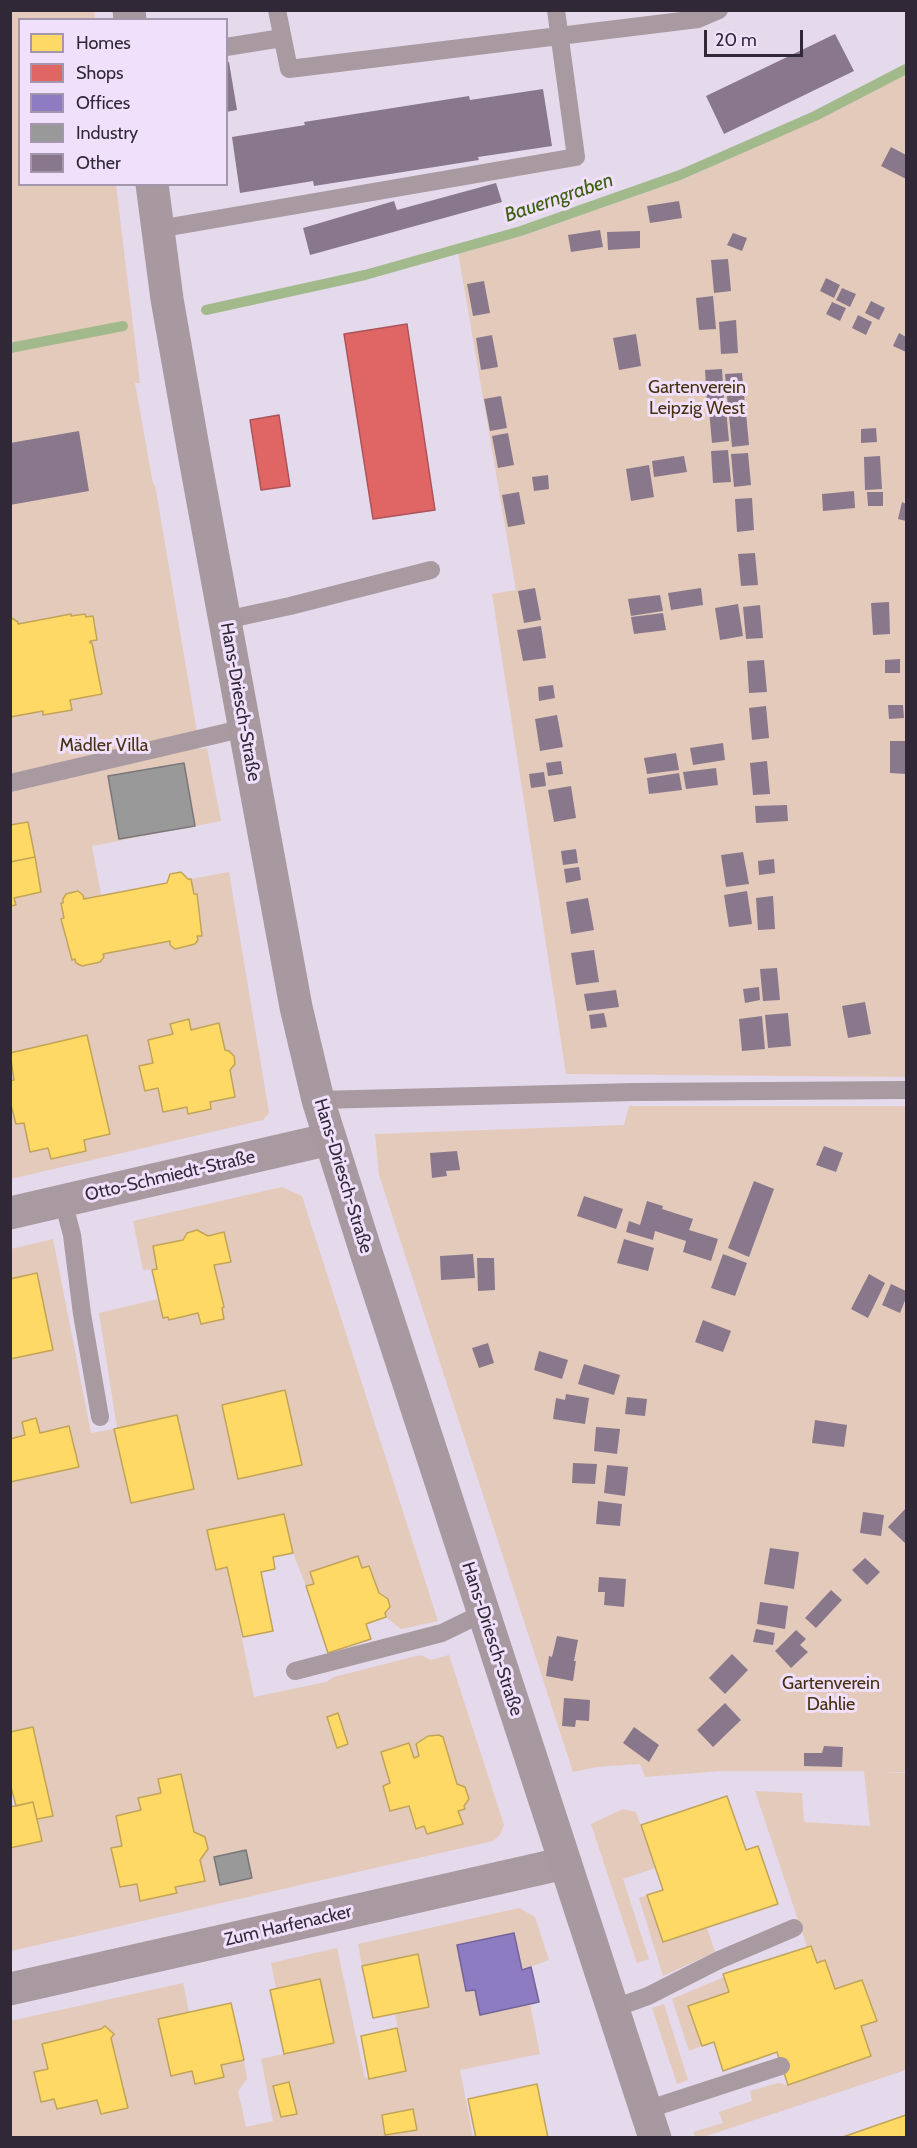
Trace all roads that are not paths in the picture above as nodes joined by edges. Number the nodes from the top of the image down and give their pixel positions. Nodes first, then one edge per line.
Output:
1 (277, 10) edge
2 (556, 10) edge
3 (719, 10) edge
4 (558, 36) junction
5 (282, 38) junction
6 (228, 47) edge
7 (152, 186) edge
8 (158, 229) junction
9 (431, 570) dead end
10 (225, 620) junction
11 (245, 728) junction
12 (10, 783) edge
13 (906, 1090) edge
14 (318, 1100) junction
15 (330, 1138) junction
16 (63, 1201) junction
17 (10, 1213) edge
18 (100, 1417) dead end
19 (483, 1614) junction
20 (295, 1671) dead end
21 (565, 1863) junction
22 (794, 1928) dead end
23 (10, 1989) edge
24 (612, 2009) junction
25 (781, 2066) dead end
26 (650, 2124) edge

1 - 5 lane
2 - 4 lane
3 - 4 lane
4 - 5 lane
4 - 8 lane
5 - 6 lane
7 - 8 main road, Hans-Driesch-Straße
8 - 10 main road, Hans-Driesch-Straße
9 - 10 lane
10 - 11 main road, Hans-Driesch-Straße
11 - 12 lane
11 - 14 main road, Hans-Driesch-Straße
13 - 14 lane
14 - 15 main road, Hans-Driesch-Straße
15 - 16 street, Otto-Schmiedt-Straße
15 - 19 main road, Hans-Driesch-Straße
16 - 17 street, Otto-Schmiedt-Straße
16 - 18 lane
19 - 20 lane
19 - 21 main road, Hans-Driesch-Straße
21 - 23 street, Zum Harfenacker
21 - 24 main road, Hans-Driesch-Straße
22 - 24 lane
24 - 26 main road, Hans-Driesch-Straße
25 - 26 lane

